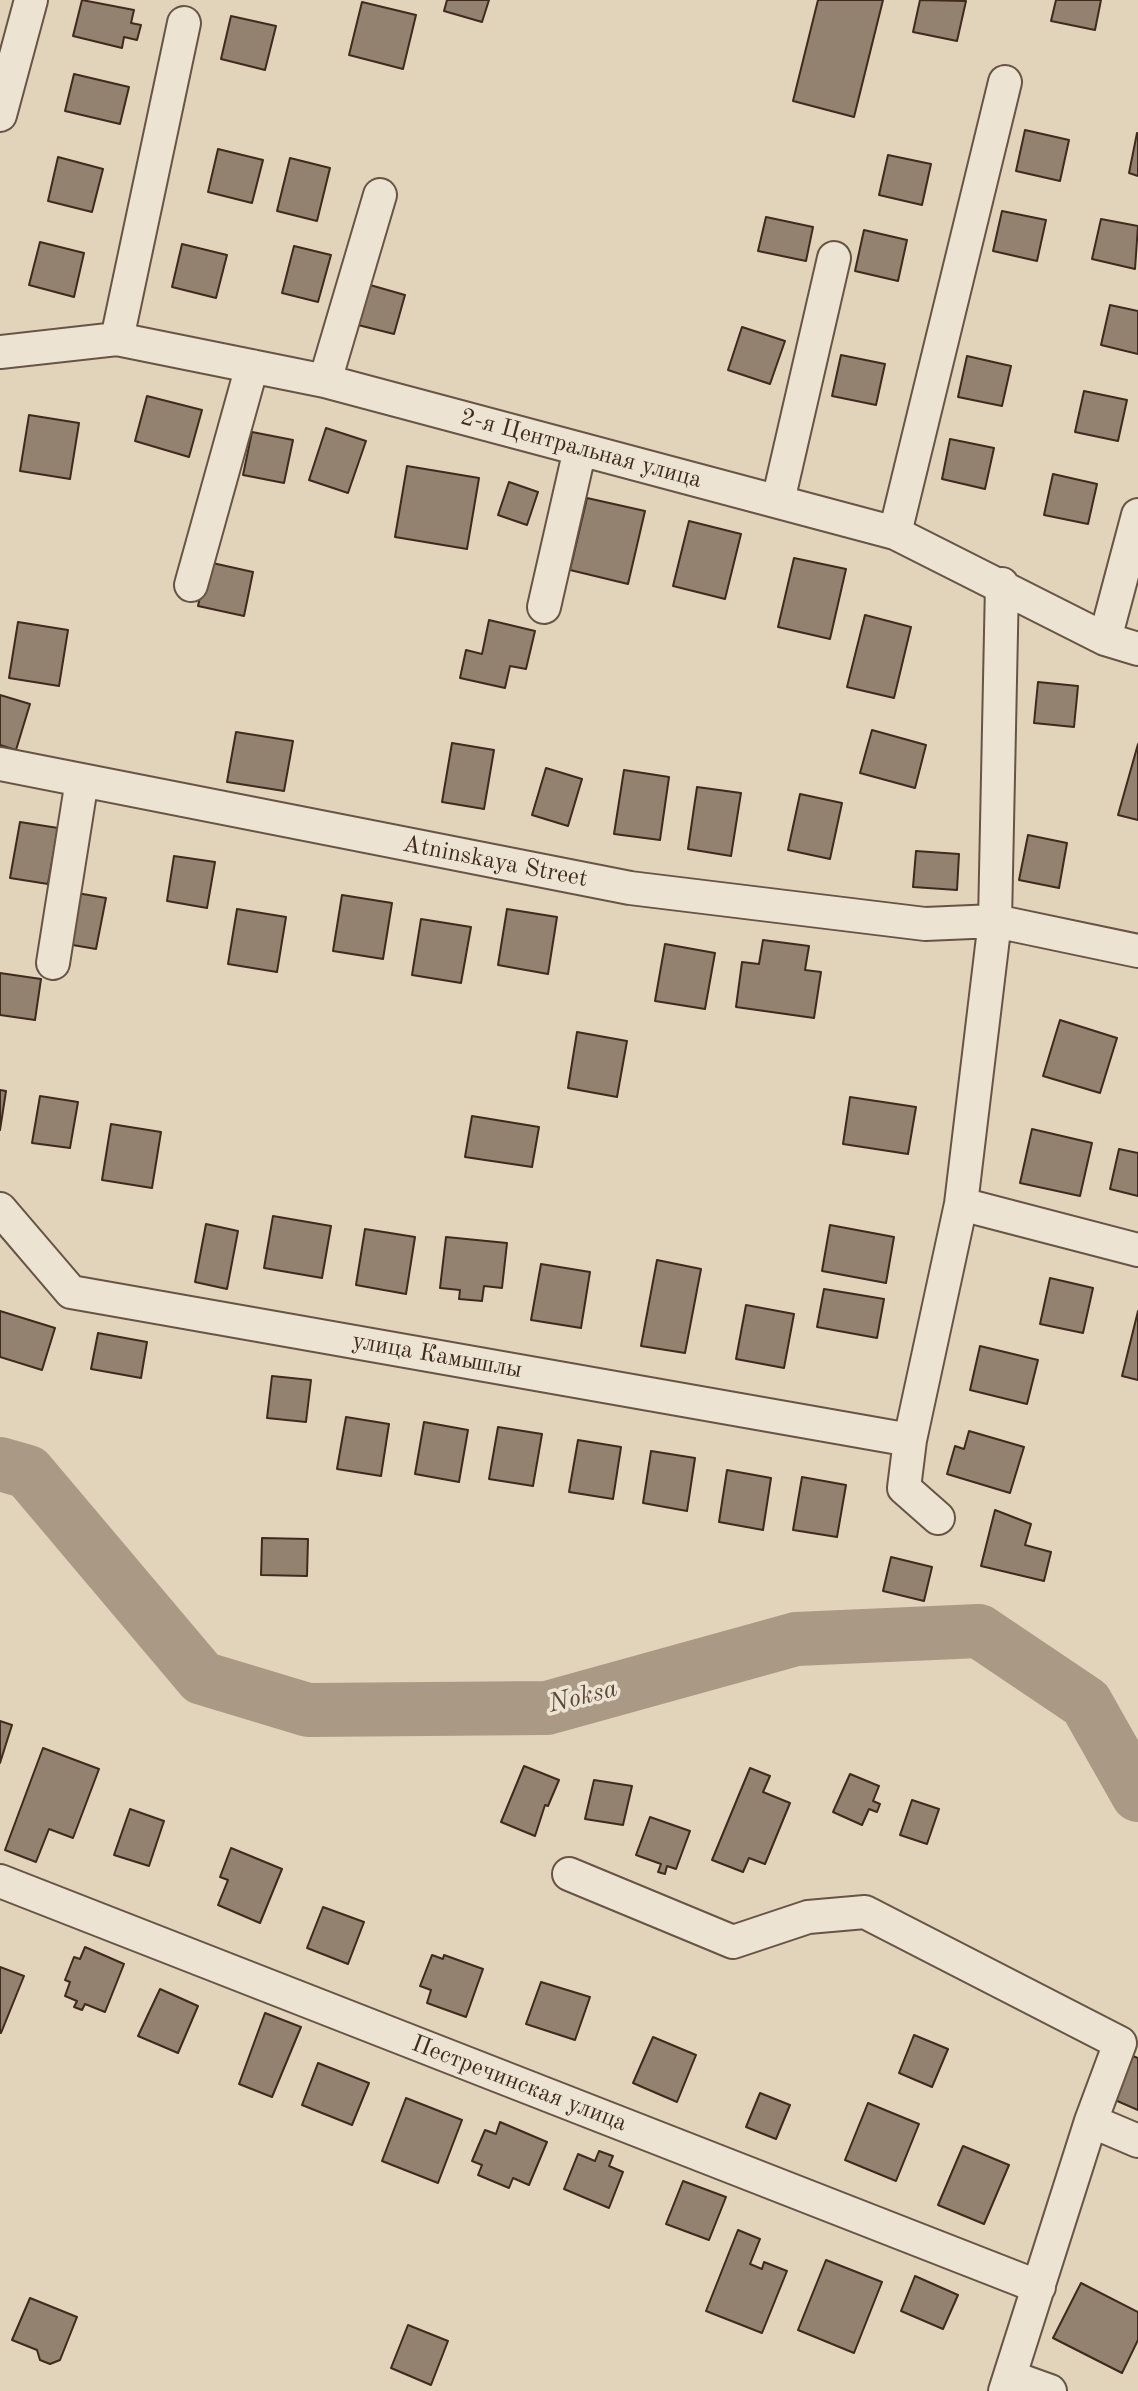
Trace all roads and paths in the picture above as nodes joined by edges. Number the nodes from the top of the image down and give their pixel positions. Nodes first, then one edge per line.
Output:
1 (31, 0) edge
2 (184, 23) dead end
3 (1005, 82) dead end
4 (0, 115) edge
5 (380, 195) dead end
6 (834, 258) dead end
7 (117, 339) junction
8 (2, 360) edge
9 (252, 366) junction
10 (325, 381) junction
11 (580, 449) junction
12 (778, 501) junction
13 (1138, 515) edge
14 (895, 533) junction
15 (1002, 584) junction
16 (191, 585) dead end
17 (544, 607) dead end
18 (1105, 639) junction
19 (1138, 649) edge
20 (0, 764) edge
21 (82, 780) junction
22 (995, 921) junction
23 (1138, 951) edge
24 (53, 963) dead end
25 (961, 1204) junction
26 (0, 1209) edge
27 (1138, 1250) edge
28 (910, 1440) junction
29 (938, 1518) dead end
30 (569, 1874) dead end
31 (0, 1881) edge
32 (1091, 2121) junction
33 (1138, 2141) edge
34 (1039, 2287) junction
35 (1008, 2384) edge
36 (1050, 2391) edge

1 - 4 street
2 - 7 street
3 - 14 street
5 - 10 street
6 - 12 street
7 - 8 street, 2-я Центральная улица
7 - 9 street, 2-я Центральная улица
9 - 10 street, 2-я Центральная улица
9 - 16 street
10 - 11 street, 2-я Центральная улица
11 - 12 street, 2-я Центральная улица
11 - 17 street
12 - 14 street, 2-я Центральная улица
13 - 18 street
14 - 15 street, 2-я Центральная улица
15 - 18 street, 2-я Центральная улица
15 - 22 street
18 - 19 street, 2-я Центральная улица
20 - 21 street, Atninskaya Street
21 - 22 street, Atninskaya Street
21 - 24 street
22 - 23 street, Atninskaya Street
22 - 25 street
25 - 27 street
25 - 28 street
26 - 28 street, улица Камышлы
28 - 29 street
30 - 32 street
31 - 34 street, Пестречинская улица
32 - 33 street
32 - 34 street
34 - 35 street
35 - 36 street

